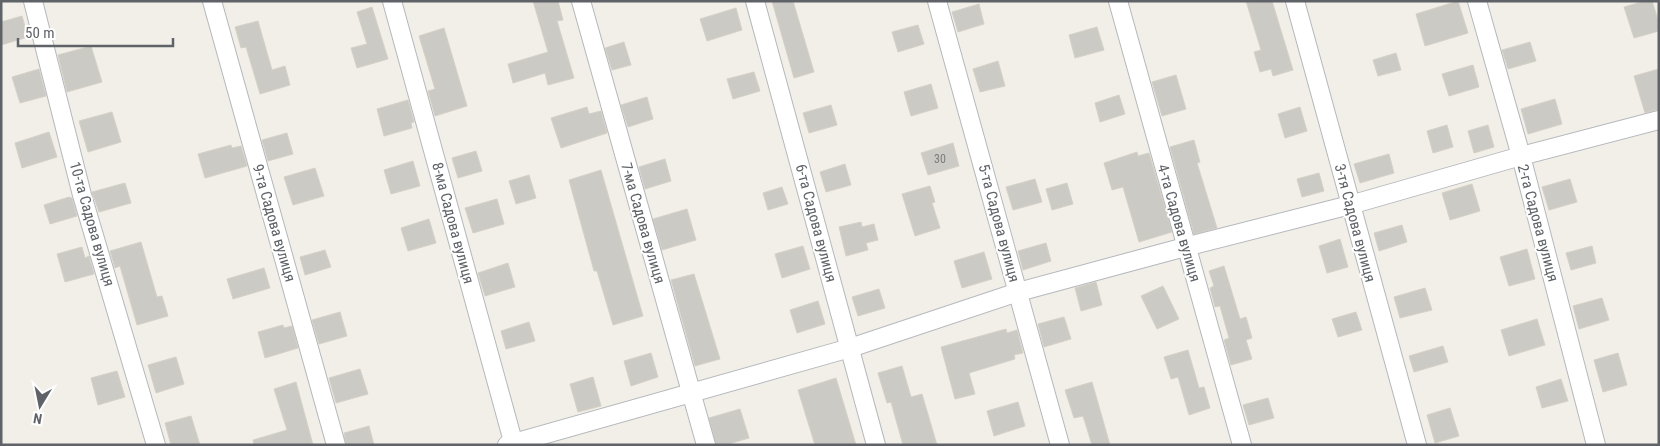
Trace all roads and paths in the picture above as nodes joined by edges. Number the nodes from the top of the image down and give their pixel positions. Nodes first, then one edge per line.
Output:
1 (33, 1) edge
2 (212, 1) edge
3 (392, 1) edge
4 (581, 1) edge
5 (755, 1) edge
6 (937, 1) edge
7 (1118, 1) edge
8 (1295, 1) edge
9 (1477, 1) edge
10 (1659, 120) edge
11 (1521, 156) junction
12 (1350, 205) junction
13 (1185, 247) junction
14 (1018, 292) junction
15 (850, 348) junction
16 (691, 393) junction
17 (511, 444) edge
18 (156, 445) edge
19 (336, 445) edge
20 (706, 445) edge
21 (876, 445) edge
22 (1060, 445) edge
23 (1242, 445) edge
24 (1417, 445) edge
25 (1596, 445) edge

1 - 18 street, 10-та Садова вулиця
2 - 19 street, 9-та Садова вулиця
3 - 17 street, 8-ма Садова вулиця
4 - 16 street, 7-ма Садова вулиця
5 - 15 street, 6-та Садова вулиця
6 - 14 street, 5-та Садова вулиця
7 - 13 street, 4-та Садова вулиця
8 - 12 street, 3-тя Садова вулиця
9 - 11 street, 2-га Садова вулиця
10 - 11 street
11 - 12 street
11 - 25 street, 2-га Садова вулиця
12 - 13 street
12 - 24 street, 3-тя Садова вулиця
13 - 14 street
13 - 23 street, 4-та Садова вулиця
14 - 15 street
14 - 22 street, 5-та Садова вулиця
15 - 16 street
15 - 21 street, 6-та Садова вулиця
16 - 17 street
16 - 20 street, 7-ма Садова вулиця

